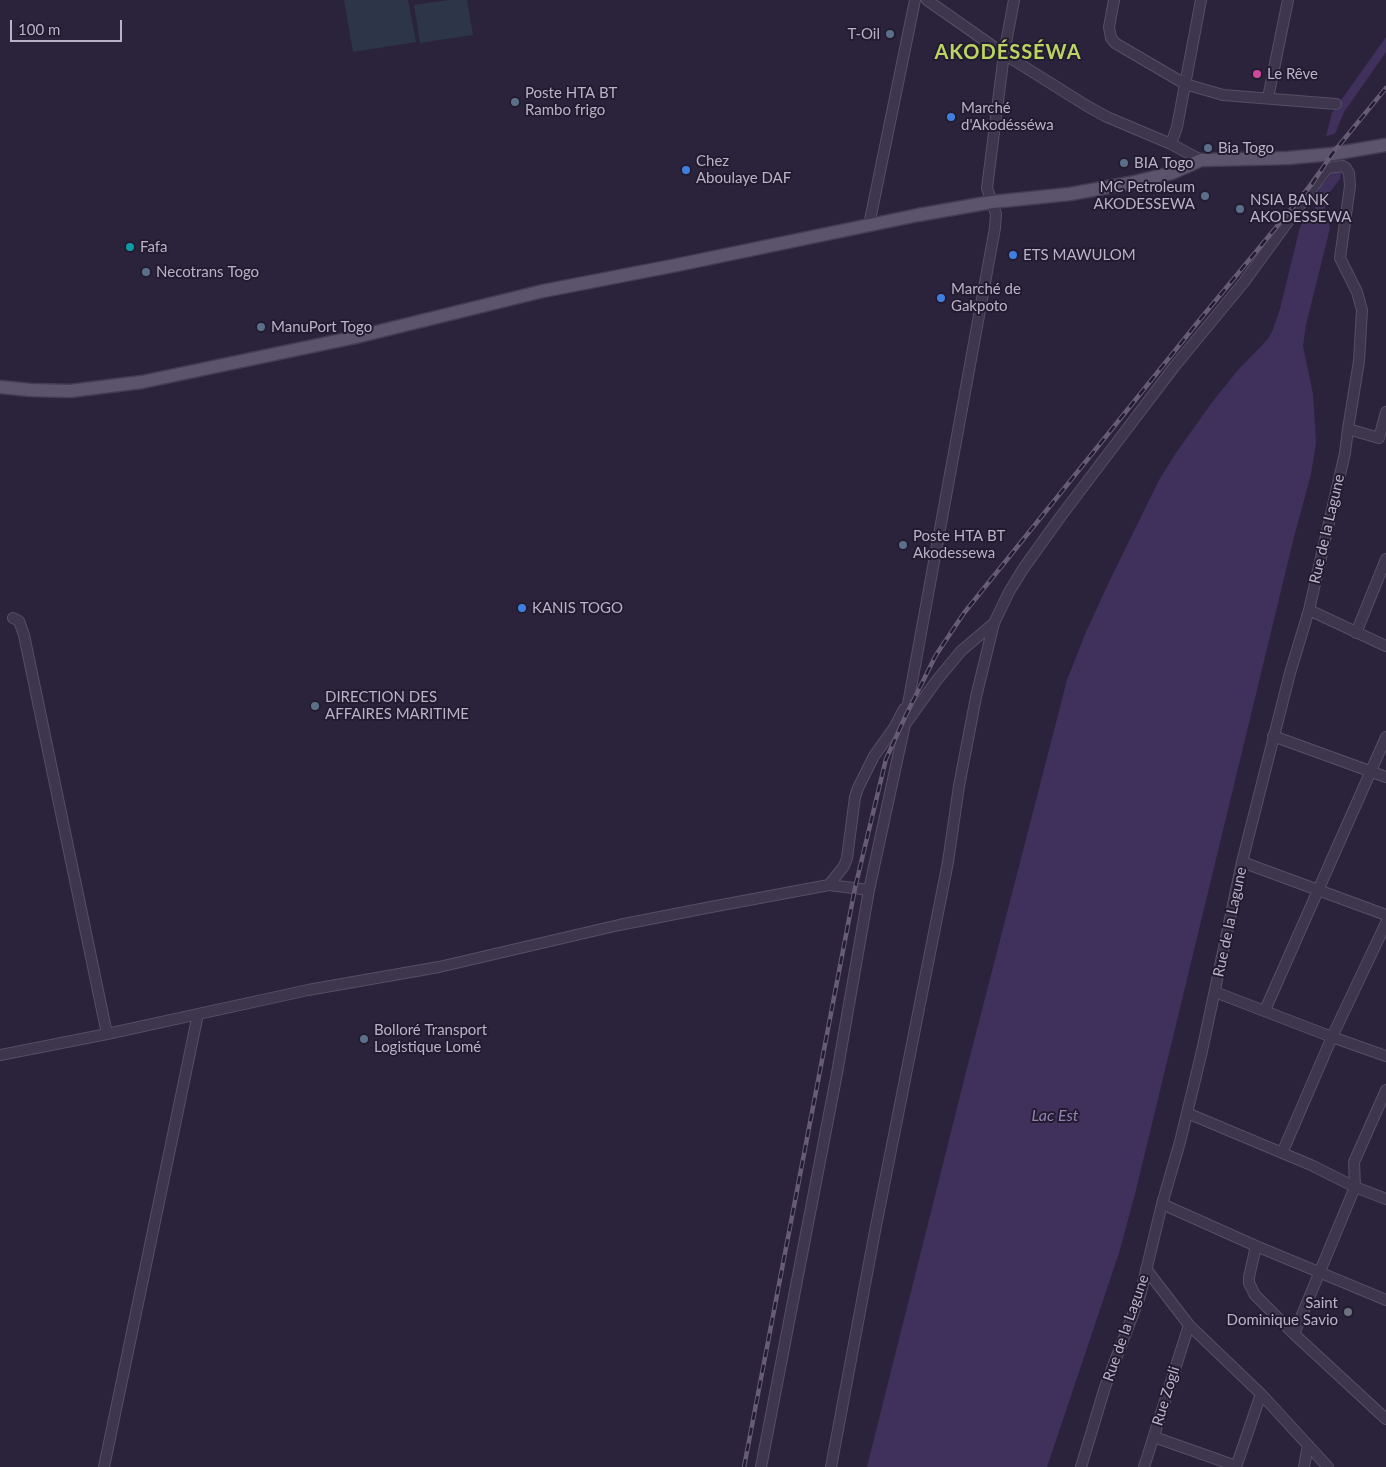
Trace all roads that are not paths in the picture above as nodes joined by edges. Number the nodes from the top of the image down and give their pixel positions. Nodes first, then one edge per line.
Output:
1 (915, 0) edge
2 (927, 0) edge
3 (1014, 0) edge
4 (1114, 0) edge
5 (1201, 0) edge
6 (1288, 0) edge
7 (1004, 54) junction
8 (1185, 84) junction
9 (1268, 98) junction
10 (1336, 104) dead end
11 (1171, 144) junction
12 (1386, 145) edge
13 (1201, 160) junction
14 (992, 202) junction
15 (869, 225) junction
16 (0, 388) edge
17 (1386, 412) edge
18 (1348, 429) junction
19 (1386, 559) edge
20 (1308, 610) junction
21 (14, 618) dead end
22 (994, 623) junction
23 (1356, 633) junction
24 (1386, 646) edge
25 (908, 701) junction
26 (905, 724) junction
27 (1273, 736) junction
28 (1386, 737) edge
29 (1370, 772) junction
30 (1386, 777) edge
31 (1242, 862) junction
32 (829, 885) junction
33 (869, 890) junction
34 (1318, 890) junction
35 (1386, 915) edge
36 (1386, 923) edge
37 (1215, 992) junction
38 (1265, 1010) junction
39 (198, 1014) junction
40 (107, 1034) junction
41 (1332, 1037) junction
42 (0, 1056) edge
43 (1386, 1056) edge
44 (1386, 1090) edge
45 (1187, 1113) junction
46 (1282, 1153) junction
47 (1355, 1187) junction
48 (1386, 1199) edge
49 (1162, 1204) junction
50 (1256, 1246) junction
51 (1146, 1269) junction
52 (1318, 1273) junction
53 (1386, 1300) edge
54 (1188, 1326) junction
55 (1294, 1334) junction
56 (1261, 1394) junction
57 (1385, 1417) edge
58 (1154, 1437) junction
59 (1308, 1445) junction
60 (1236, 1466) edge
61 (104, 1467) edge
62 (761, 1467) edge
63 (831, 1467) edge
64 (1081, 1467) edge
65 (1144, 1467) edge
66 (1304, 1467) edge
67 (1328, 1467) edge

1 - 15 street
2 - 7 street
3 - 7 street
4 - 8 street
5 - 8 street
6 - 9 street
7 - 11 street
7 - 14 street
8 - 9 street
8 - 11 street
9 - 10 street
11 - 13 street
12 - 13 main road
13 - 14 main road
14 - 15 main road
14 - 25 street
15 - 16 main road
17 - 18 street
18 - 20 street, Rue de la Lagune
18 - 22 street, Rue de la Lagune
19 - 23 street
20 - 23 street
20 - 27 street, Rue de la Lagune
21 - 40 street
22 - 26 street
22 - 63 street
23 - 24 street
25 - 26 street
25 - 32 street
26 - 33 street
27 - 29 street
27 - 31 street, Rue de la Lagune
28 - 29 street
29 - 30 street
29 - 34 street
31 - 34 street
31 - 37 street, Rue de la Lagune
32 - 33 street
32 - 39 street
33 - 62 street
34 - 35 street
34 - 38 street
36 - 41 street
37 - 38 street
37 - 45 street, Rue de la Lagune
38 - 41 street
39 - 40 street
39 - 61 street
40 - 42 street
41 - 43 street
41 - 46 street
44 - 47 street
45 - 46 street
45 - 49 street, Rue de la Lagune
46 - 47 street
47 - 48 street
47 - 52 street
49 - 50 street
49 - 51 street, Rue de la Lagune
50 - 52 street
50 - 55 street
51 - 54 street
51 - 64 street, Rue de la Lagune
52 - 53 street
52 - 55 street
54 - 56 street
54 - 58 street, Rue Zogli
55 - 57 street
56 - 59 street
56 - 60 street
58 - 60 street
58 - 65 street, Rue Zogli
59 - 66 street
59 - 67 street

